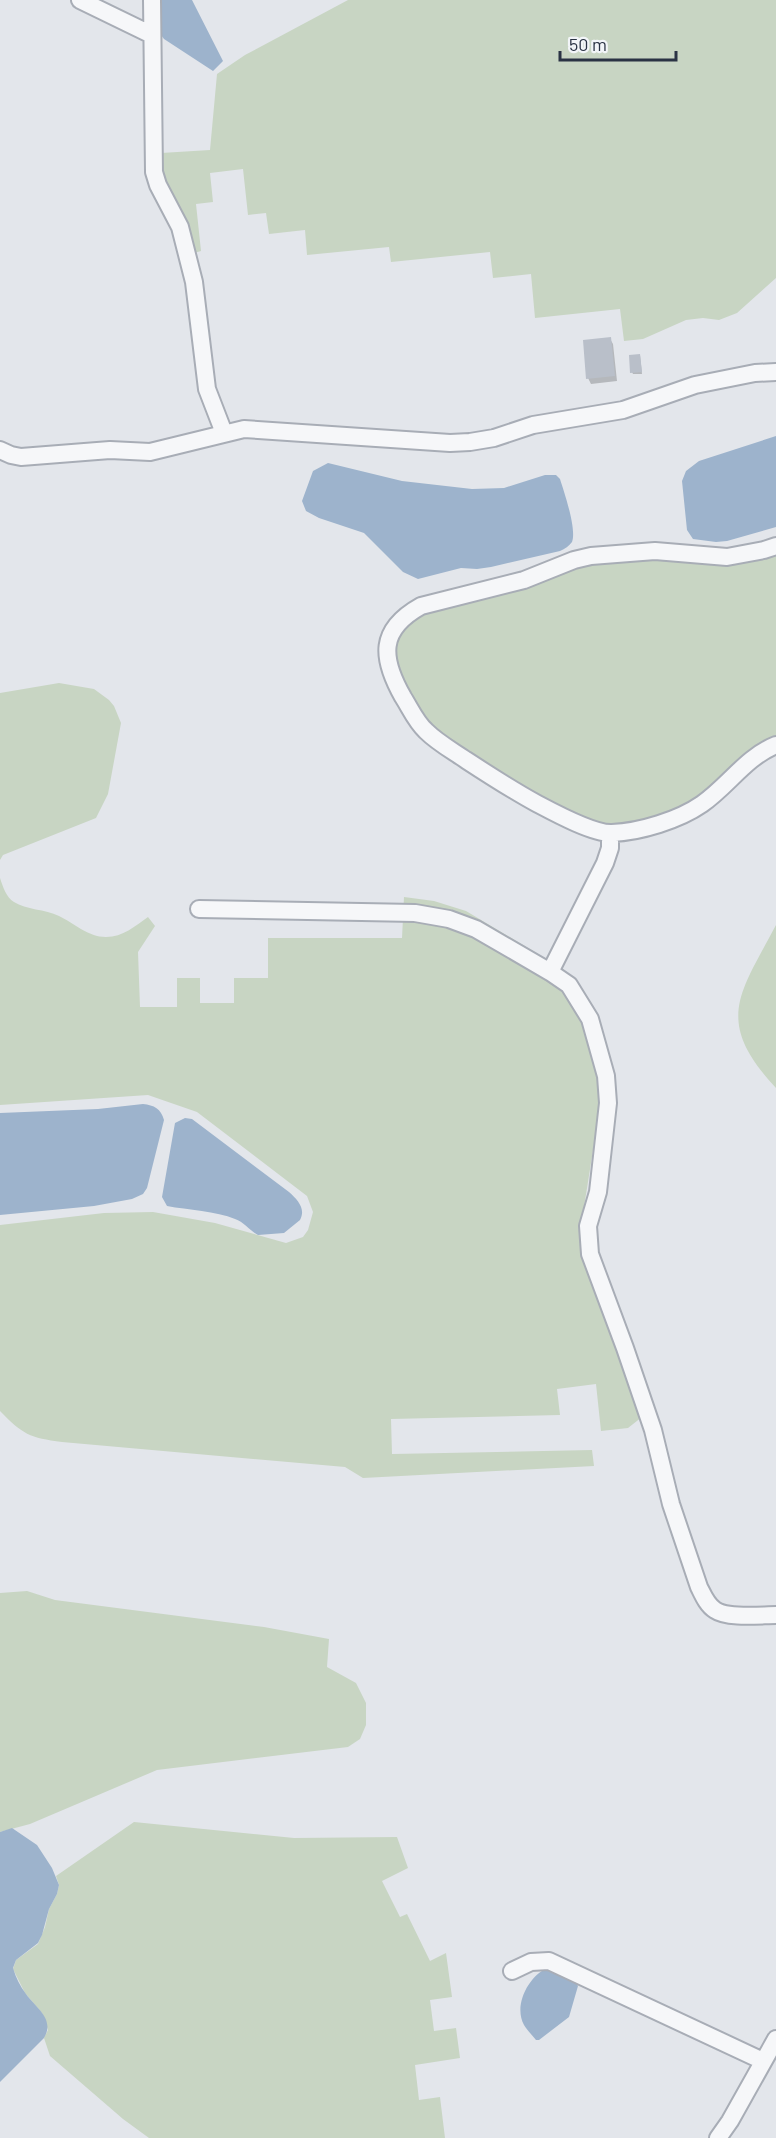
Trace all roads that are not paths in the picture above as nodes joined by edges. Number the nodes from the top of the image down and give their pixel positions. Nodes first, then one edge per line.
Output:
1 (80, 0) edge
2 (152, 0) edge
3 (152, 35) junction
4 (776, 372) edge
5 (224, 433) junction
6 (0, 450) edge
7 (776, 546) edge
8 (776, 745) edge
9 (610, 834) junction
10 (199, 909) dead end
11 (550, 972) junction
12 (776, 1615) edge
13 (512, 1971) dead end
14 (776, 2038) edge
15 (763, 2061) junction
16 (718, 2138) edge

1 - 3 street
2 - 3 street
3 - 5 street
4 - 5 street
5 - 6 street
7 - 9 street
8 - 9 street
9 - 11 street
10 - 11 street
11 - 12 street
13 - 15 street
14 - 15 street
15 - 16 street

